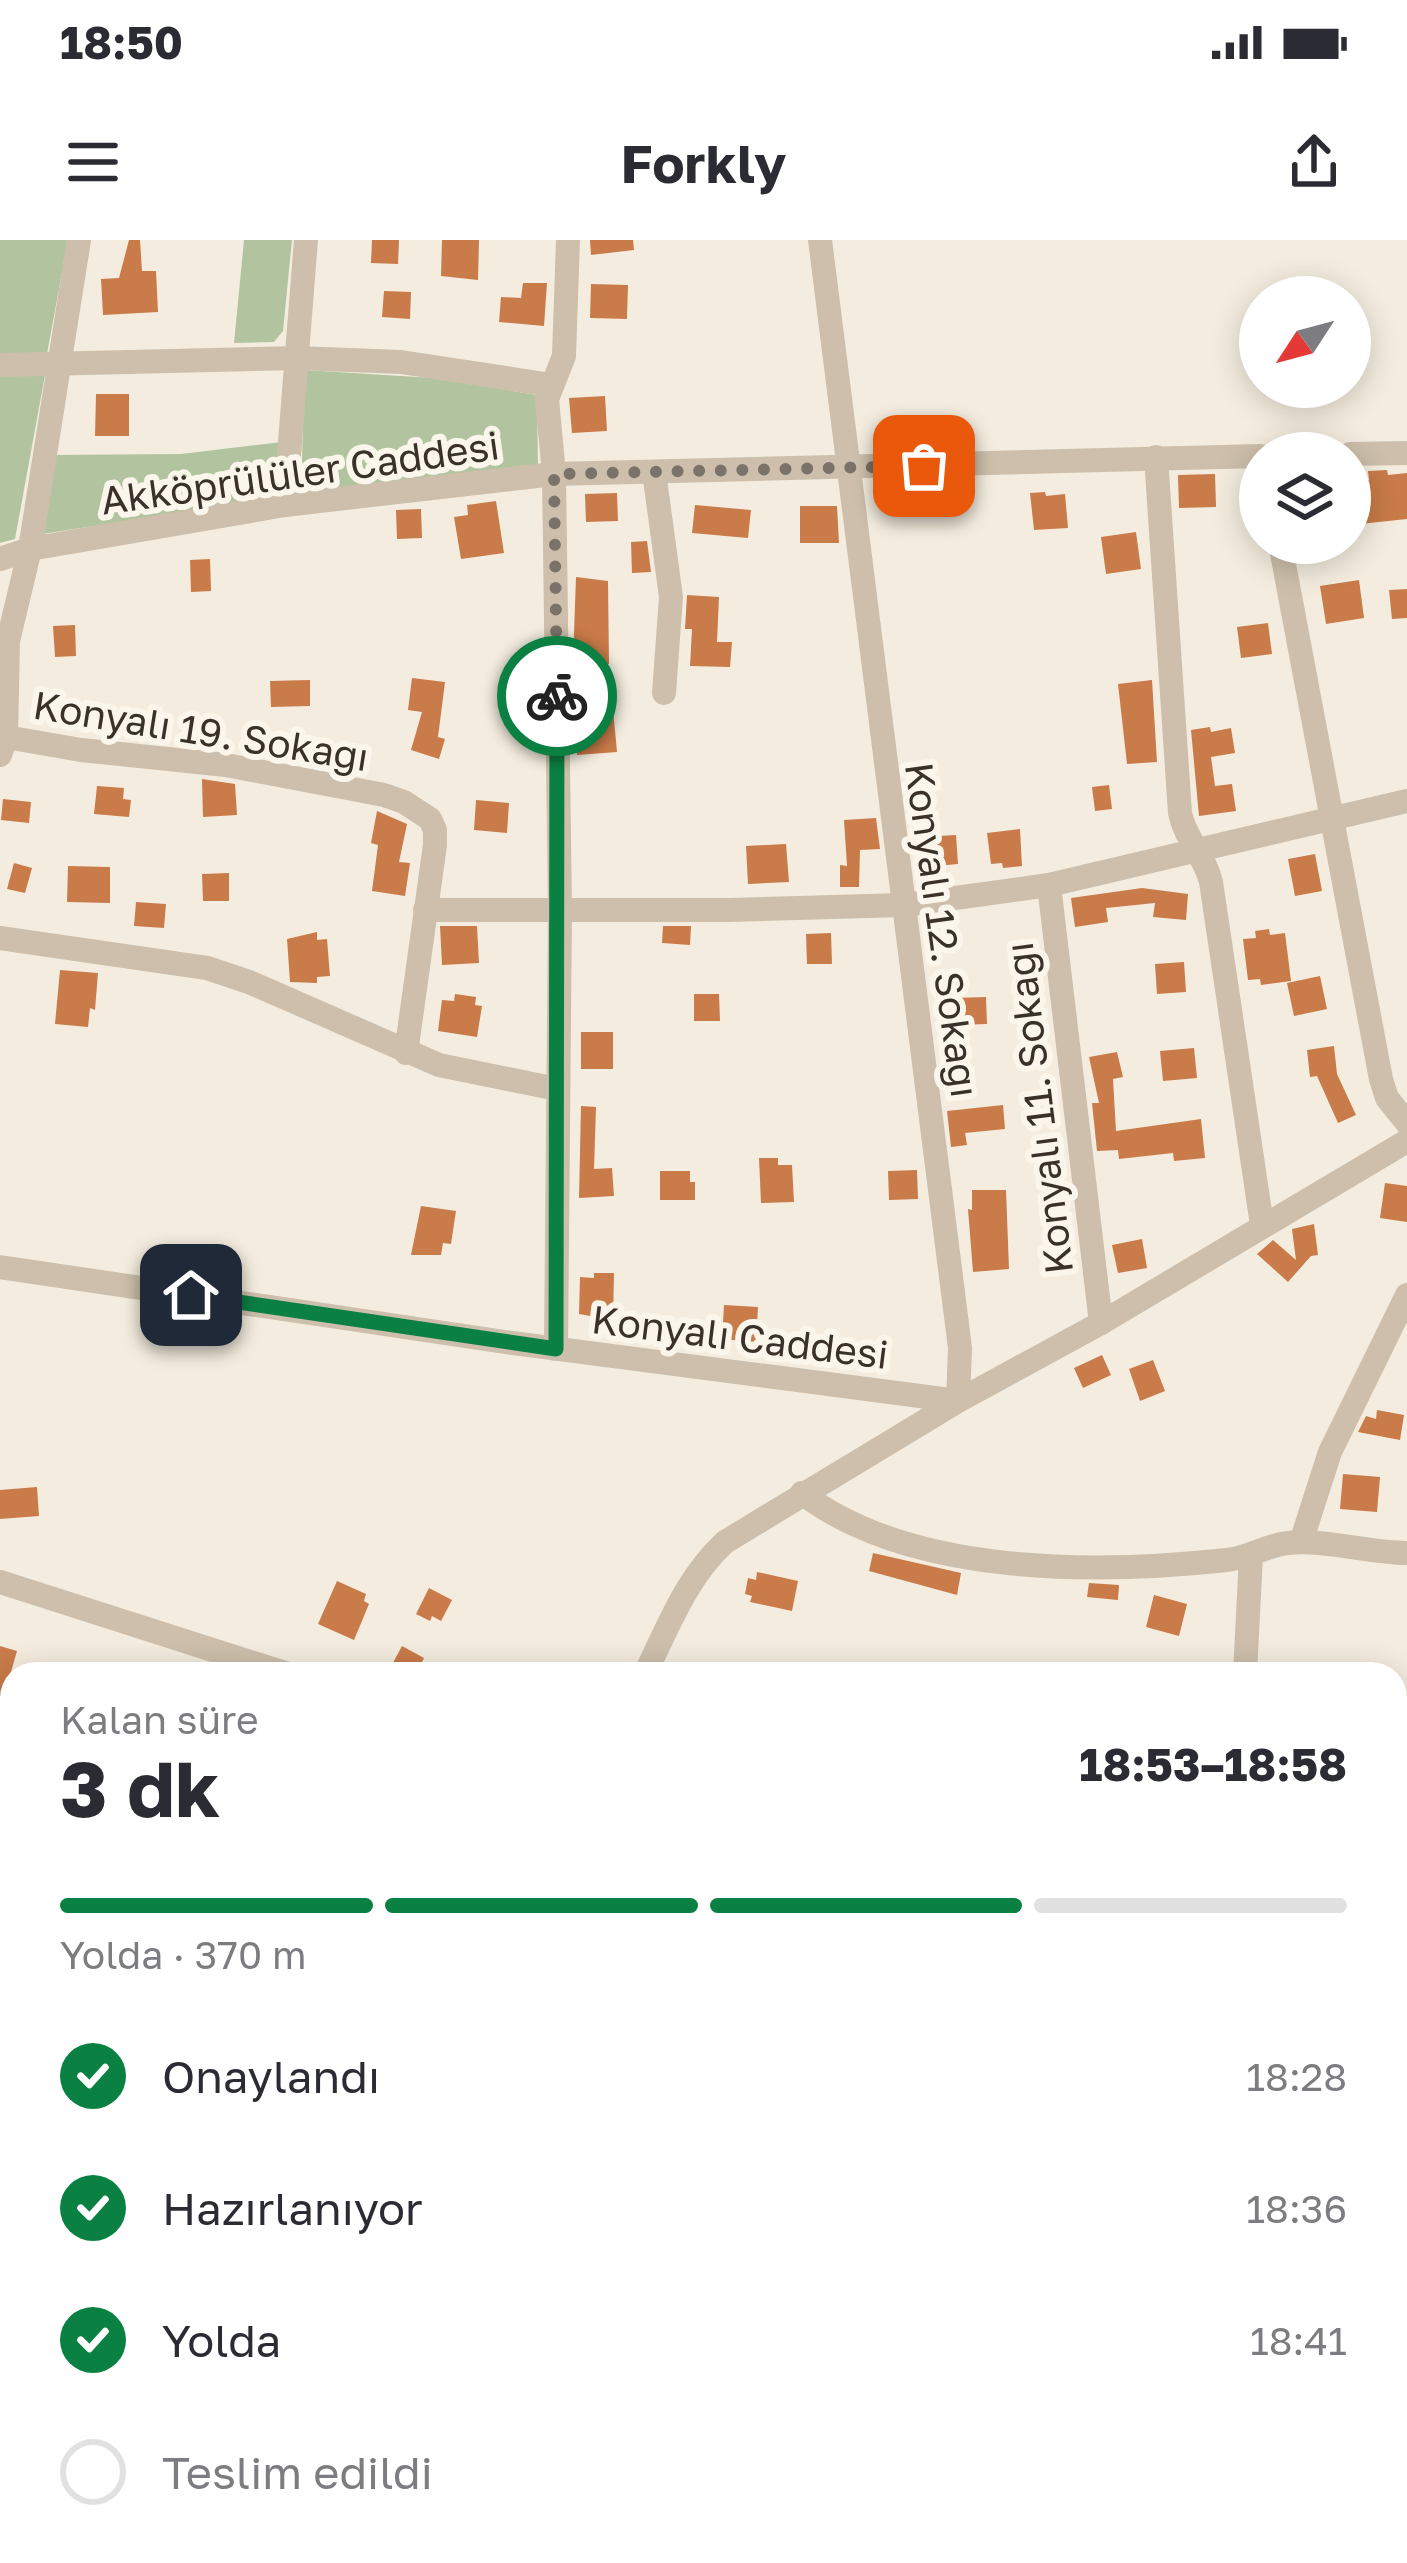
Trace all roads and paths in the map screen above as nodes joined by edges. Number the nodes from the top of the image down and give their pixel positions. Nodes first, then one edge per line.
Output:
1 (79, 240) edge
2 (306, 240) edge
3 (568, 240) edge
4 (820, 240) edge
5 (298, 358) junction
6 (58, 364) junction
7 (0, 365) edge
8 (551, 386) junction
9 (1407, 453) edge
10 (1371, 454) edge
11 (1239, 456) edge
12 (1156, 457) junction
13 (847, 468) junction
14 (654, 472) junction
15 (554, 474) junction
16 (285, 505) junction
17 (29, 549) junction
18 (0, 559) edge
19 (1284, 564) edge
20 (664, 693) dead end
21 (3, 746) edge
22 (1407, 801) edge
23 (1331, 820) junction
24 (1198, 850) junction
25 (1049, 885) junction
26 (904, 904) junction
27 (560, 909) junction
28 (425, 910) junction
29 (0, 938) edge
30 (406, 1052) junction
31 (557, 1089) junction
32 (1407, 1124) edge
33 (1407, 1141) edge
34 (1262, 1225) junction
35 (0, 1267) edge
36 (1406, 1302) edge
37 (1101, 1322) junction
38 (556, 1349) junction
39 (958, 1401) junction
40 (802, 1493) junction
41 (1301, 1542) junction
42 (1407, 1553) edge
43 (1250, 1555) junction
44 (0, 1582) edge
45 (250, 1662) edge
46 (652, 1662) edge
47 (1246, 1662) edge

1 - 6 street
2 - 5 street
3 - 8 street
4 - 13 street, Konyalı 12. Sokağı
5 - 6 street
5 - 8 street
5 - 16 street
6 - 7 street
6 - 17 street
8 - 15 street
9 - 10 street
11 - 12 street, Akköprülüler Caddesi
12 - 13 street, Akköprülüler Caddesi
12 - 24 street
13 - 14 street, Akköprülüler Caddesi
13 - 26 street, Konyalı 12. Sokağı
14 - 15 street, Akköprülüler Caddesi
14 - 20 street
15 - 16 street, Akköprülüler Caddesi
15 - 27 street
16 - 17 street, Akköprülüler Caddesi
17 - 18 street, Akköprülüler Caddesi
17 - 21 street
19 - 23 street
21 - 28 street, Konyalı 19. Sokağı
22 - 23 street
23 - 24 street
23 - 32 street
24 - 25 street
24 - 34 street
25 - 26 street
25 - 37 street, Konyalı 11. Sokağı
26 - 27 street
26 - 39 street, Konyalı 12. Sokağı
27 - 28 street
27 - 31 street
28 - 30 street
29 - 30 street
30 - 31 street
31 - 38 street
33 - 34 street
34 - 37 street
35 - 38 street, Konyalı Caddesi
36 - 41 street
37 - 39 street
38 - 39 street, Konyalı Caddesi
39 - 40 street
40 - 43 street
40 - 46 street
41 - 42 street
41 - 43 street
43 - 47 street
44 - 45 street

